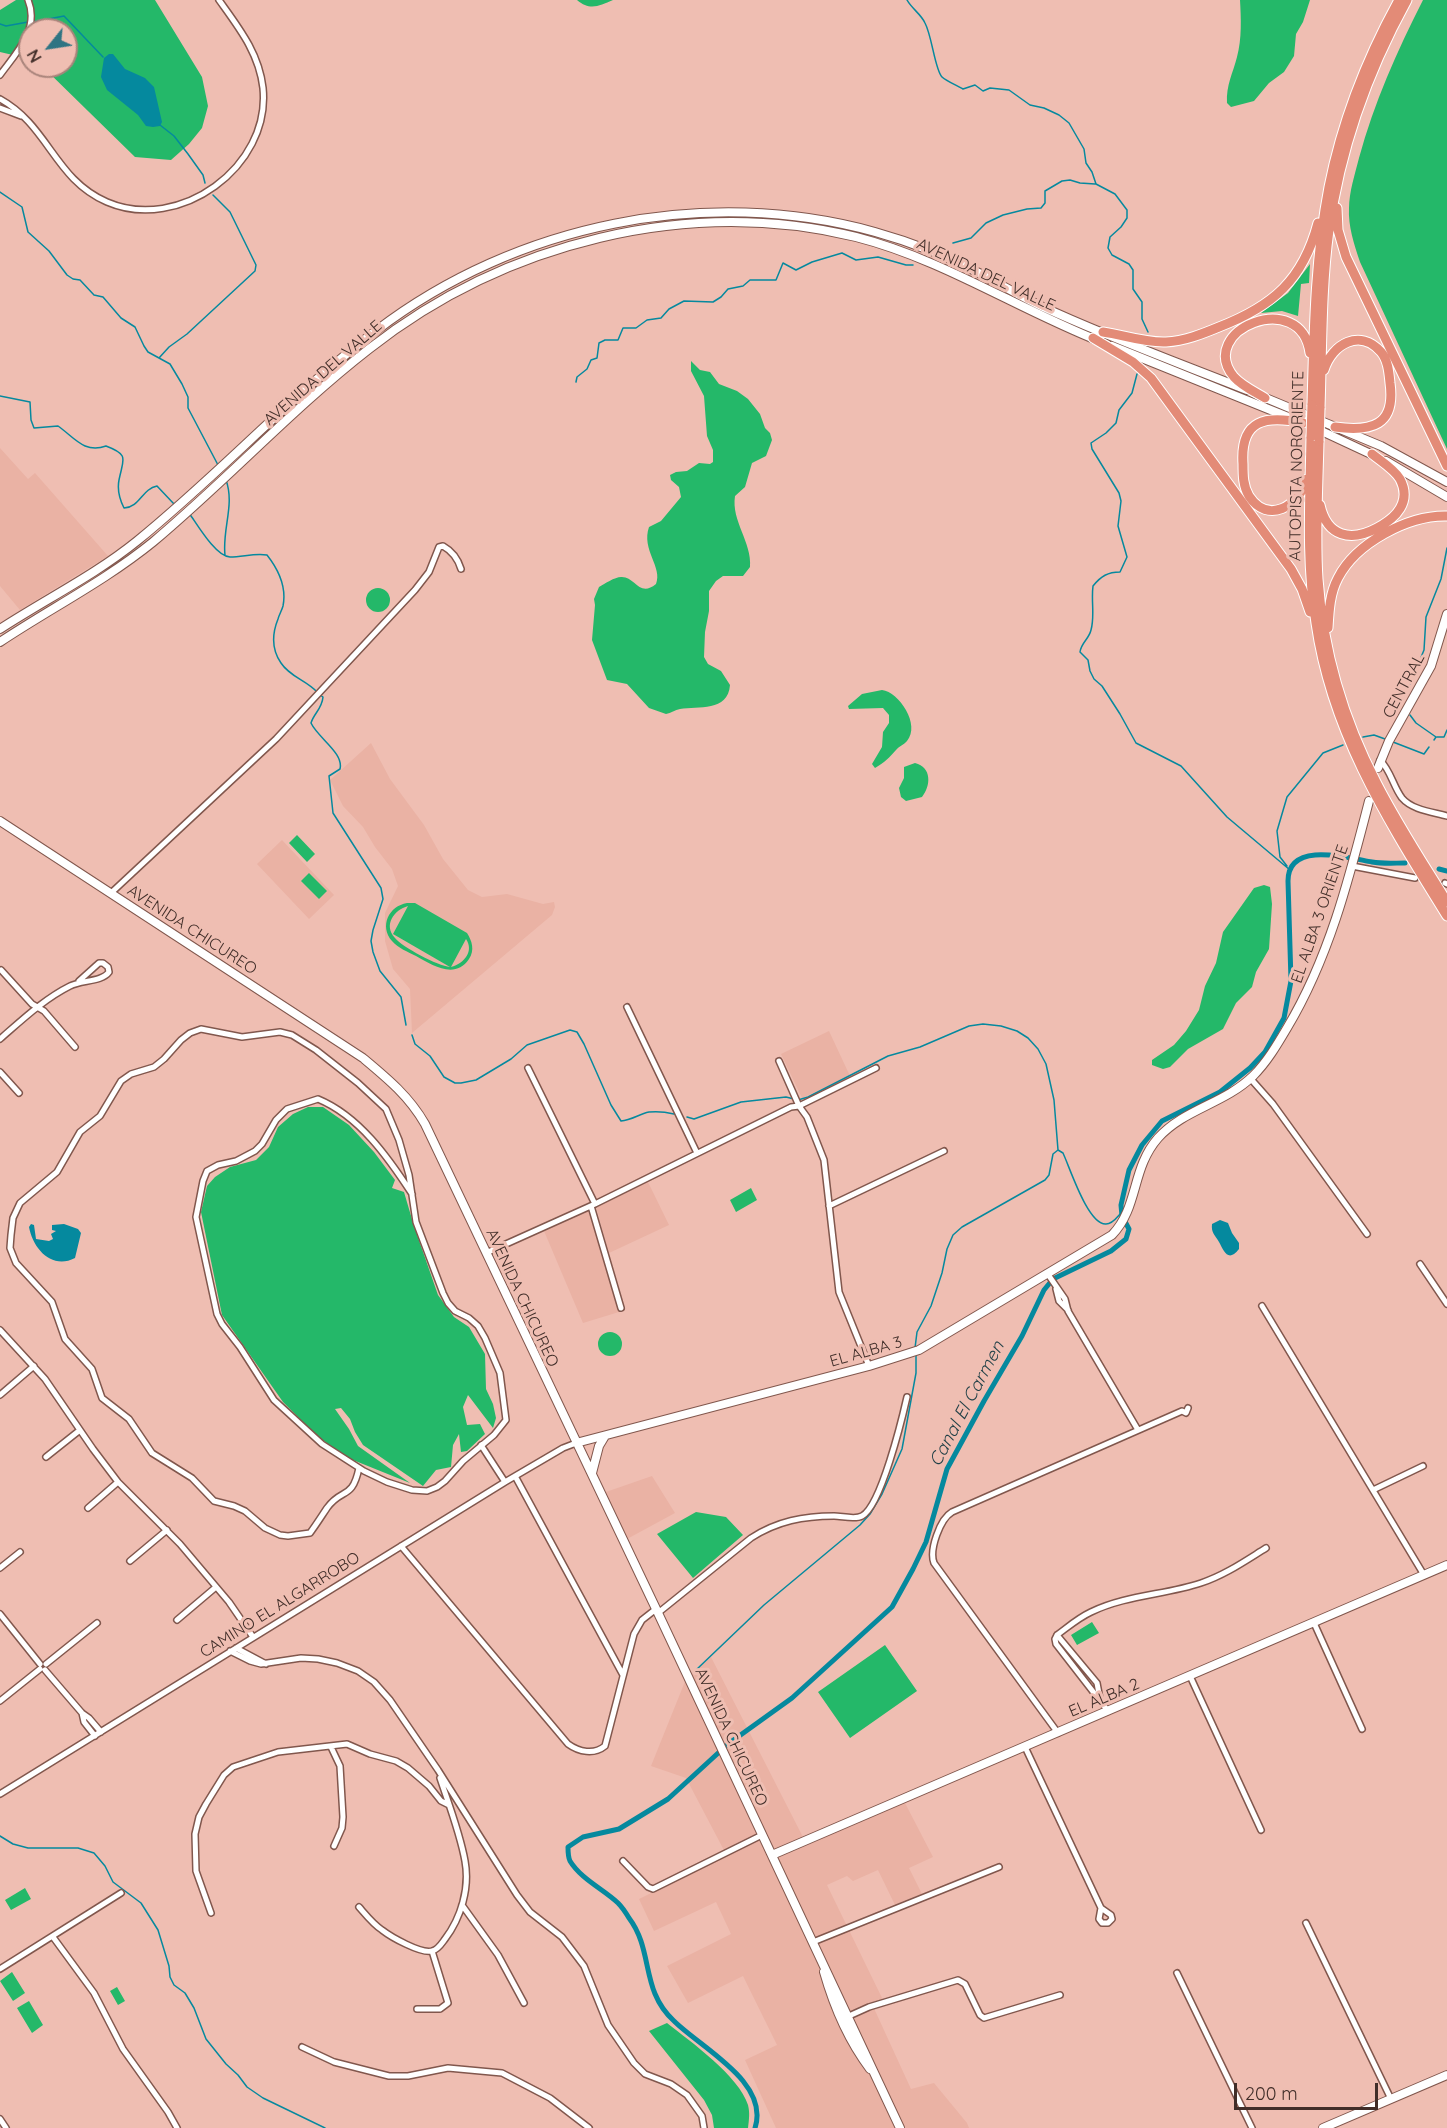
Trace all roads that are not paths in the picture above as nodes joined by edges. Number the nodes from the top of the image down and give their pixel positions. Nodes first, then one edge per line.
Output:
1 (28, 0) edge
2 (219, 0) edge
3 (1399, 0) edge
4 (1407, 0) edge
5 (0, 75) edge
6 (0, 99) edge
7 (0, 108) edge
8 (29, 122) junction
9 (1338, 181) junction
10 (1329, 186) junction
11 (1103, 332) junction
12 (1093, 338) junction
13 (1317, 382) junction
14 (1265, 398) junction
15 (1303, 423) junction
16 (1335, 427) junction
17 (1315, 439) junction
18 (1372, 454) junction
19 (1447, 466) edge
20 (1311, 468) junction
21 (1447, 483) edge
22 (1318, 488) junction
23 (1447, 497) edge
24 (1447, 516) edge
25 (462, 569) dead end
26 (1447, 614) edge
27 (0, 629) edge
28 (1317, 634) junction
29 (0, 642) edge
30 (1329, 654) junction
31 (1379, 764) joint
32 (1369, 801) dead end
33 (1447, 816) edge
34 (0, 821) edge
35 (1354, 861) junction
36 (1415, 878) dead end
37 (111, 893) junction
38 (1447, 902) edge
39 (1447, 916) edge
40 (1, 970) edge
41 (79, 981) junction
42 (37, 1007) junction
43 (627, 1007) dead end
44 (0, 1039) edge
45 (75, 1047) dead end
46 (779, 1061) dead end
47 (528, 1068) dead end
48 (876, 1068) dead end
49 (0, 1072) edge
50 (1250, 1078) junction
51 (19, 1093) dead end
52 (799, 1106) junction
53 (944, 1151) dead end
54 (697, 1153) junction
55 (412, 1194) junction
56 (593, 1205) junction
57 (829, 1206) junction
58 (1128, 1213) joint
59 (1367, 1234) dead end
60 (486, 1253) junction
61 (1420, 1264) dead end
62 (1050, 1278) junction
63 (1447, 1304) edge
64 (1262, 1306) dead end
65 (621, 1308) dead end
66 (0, 1330) edge
67 (33, 1366) junction
68 (868, 1366) junction
69 (0, 1395) edge
70 (907, 1396) dead end
71 (1182, 1411) dead end
72 (80, 1430) junction
73 (1138, 1430) junction
74 (605, 1436) junction
75 (594, 1439) junction
76 (576, 1443) junction
77 (481, 1444) junction
78 (599, 1446) junction
79 (46, 1457) dead end
80 (1423, 1466) dead end
81 (359, 1468) junction
82 (592, 1474) junction
83 (515, 1476) junction
84 (118, 1482) junction
85 (505, 1482) junction
86 (1373, 1490) junction
87 (88, 1508) dead end
88 (167, 1530) junction
89 (401, 1546) junction
90 (1266, 1548) dead end
91 (20, 1551) dead end
92 (130, 1561) dead end
93 (1447, 1565) edge
94 (0, 1568) edge
95 (1424, 1575) junction
96 (216, 1587) junction
97 (657, 1611) junction
98 (0, 1614) edge
99 (177, 1620) dead end
100 (97, 1623) dead end
101 (1314, 1623) junction
102 (253, 1637) junction
103 (233, 1649) junction
104 (43, 1667) junction
105 (623, 1675) junction
106 (1190, 1676) junction
107 (0, 1701) edge
108 (1108, 1711) junction
109 (1362, 1729) dead end
110 (1058, 1733) junction
111 (98, 1734) junction
112 (331, 1747) junction
113 (1025, 1747) junction
114 (438, 1770) junction
115 (0, 1786) edge
116 (2, 1793) edge
117 (449, 1805) junction
118 (1261, 1830) dead end
119 (762, 1835) junction
120 (334, 1846) dead end
121 (772, 1855) junction
122 (623, 1861) dead end
123 (999, 1867) dead end
124 (122, 1893) dead end
125 (462, 1905) junction
126 (359, 1907) dead end
127 (1101, 1908) dead end
128 (212, 1913) dead end
129 (1306, 1923) dead end
130 (53, 1937) junction
131 (813, 1942) junction
132 (432, 1951) junction
133 (820, 1958) junction
134 (0, 1969) edge
135 (1177, 1973) dead end
136 (1060, 1995) dead end
137 (524, 2003) dead end
138 (417, 2009) dead end
139 (849, 2016) junction
140 (302, 2047) dead end
141 (875, 2075) junction
142 (1447, 2075) edge
143 (1391, 2099) junction
144 (0, 2119) edge
145 (6, 2128) edge
146 (177, 2128) edge
147 (589, 2128) edge
148 (704, 2128) edge
149 (900, 2128) edge
150 (1252, 2128) edge
151 (1323, 2128) edge

1 - 5 street
2 - 8 street
3 - 10 highway, AUTOPISTA NORORIENTE
4 - 9 highway, AUTOPISTA NORORIENTE
6 - 8 street
7 - 8 street
9 - 13 highway, AUTOPISTA NORORIENTE
9 - 19 highway
10 - 11 highway
10 - 13 highway, AUTOPISTA NORORIENTE
11 - 14 main road, AVENIDA DEL VALLE
11 - 27 main road, AVENIDA DEL VALLE
12 - 15 main road, AVENIDA DEL VALLE
12 - 28 highway
12 - 29 main road, AVENIDA DEL VALLE
13 - 14 highway
13 - 16 highway
13 - 17 highway, AUTOPISTA NORORIENTE, bridge
14 - 16 main road, AVENIDA DEL VALLE
15 - 18 main road, AVENIDA DEL VALLE
15 - 20 highway
16 - 21 main road, AVENIDA DEL VALLE
17 - 20 highway, AUTOPISTA NORORIENTE
17 - 22 highway, AUTOPISTA NORORIENTE
18 - 22 highway
18 - 23 main road, AVENIDA DEL VALLE
20 - 28 highway, AUTOPISTA NORORIENTE
22 - 30 highway, AUTOPISTA NORORIENTE
24 - 30 highway
25 - 37 street
26 - 31 main road, CENTRAL
28 - 39 highway, AUTOPISTA NORORIENTE
30 - 38 highway, AUTOPISTA NORORIENTE
31 - 33 street
32 - 35 main road, EL ALBA 3 ORIENTE
34 - 37 main road, AVENIDA CHICUREO
35 - 36 street
35 - 50 main road, EL ALBA 3 ORIENTE
37 - 60 main road, AVENIDA CHICUREO
40 - 42 street
41 - 41 street
41 - 42 street
42 - 44 street
42 - 45 street
43 - 54 street
46 - 52 street
47 - 56 street
48 - 52 street
49 - 51 street
50 - 58 main road, EL ALBA 3 ORIENTE
50 - 59 street
52 - 54 street
52 - 57 street
53 - 57 street
54 - 56 street
55 - 77 street
55 - 81 street
55 - 81 street
56 - 60 street
56 - 65 street
57 - 68 street
58 - 62 main road, EL ALBA 3
60 - 76 main road, AVENIDA CHICUREO
61 - 63 street
62 - 68 main road, EL ALBA 3
62 - 73 street
64 - 86 street
66 - 67 street
67 - 69 street
67 - 72 street
68 - 74 main road, EL ALBA 3
70 - 97 street
71 - 73 street
72 - 79 street
72 - 84 street
73 - 110 street
74 - 75 main road, EL ALBA 3
74 - 78 main road
75 - 76 main road, EL ALBA 3
75 - 78 main road
76 - 82 main road, AVENIDA CHICUREO
76 - 83 street, CAMINO EL ALGARROBO
77 - 81 street
77 - 85 street
78 - 82 main road
80 - 86 street
82 - 97 main road, AVENIDA CHICUREO
83 - 85 street, CAMINO EL ALGARROBO
83 - 105 street
84 - 87 street
84 - 88 street
85 - 89 street, CAMINO EL ALGARROBO
86 - 95 street
88 - 92 street
88 - 96 street
89 - 102 street, CAMINO EL ALGARROBO
89 - 105 street
90 - 108 street
91 - 94 street
93 - 95 main road, EL ALBA 2
95 - 101 main road, EL ALBA 2
96 - 99 street
96 - 102 street
97 - 105 street
97 - 119 main road, AVENIDA CHICUREO
98 - 104 street
100 - 104 street
101 - 106 main road, EL ALBA 2
101 - 109 street
102 - 103 street, CAMINO EL ALGARROBO
103 - 111 street, CAMINO EL ALGARROBO
103 - 114 street
104 - 107 street
104 - 111 street
106 - 108 main road, EL ALBA 2
106 - 118 street
108 - 110 main road, EL ALBA 2
110 - 113 main road, EL ALBA 2
111 - 116 street, CAMINO EL ALGARROBO
112 - 117 street
112 - 120 street
112 - 128 street
113 - 121 main road, EL ALBA 2
113 - 127 street
114 - 117 street
114 - 148 street
115 - 116 street
117 - 125 street
119 - 121 main road, AVENIDA CHICUREO
119 - 122 street
121 - 131 main road, AVENIDA CHICUREO
123 - 131 street
124 - 130 street
125 - 132 street
125 - 137 street
126 - 132 street
129 - 143 street
130 - 134 street
130 - 146 street
131 - 133 main road, AVENIDA CHICUREO
132 - 138 street
133 - 139 main road, AVENIDA CHICUREO
133 - 141 main road, AVENIDA CHICUREO
135 - 150 street
136 - 139 street
139 - 141 main road, AVENIDA CHICUREO
140 - 147 street
141 - 149 main road, AVENIDA CHICUREO
142 - 143 main road
143 - 151 main road
144 - 145 street

